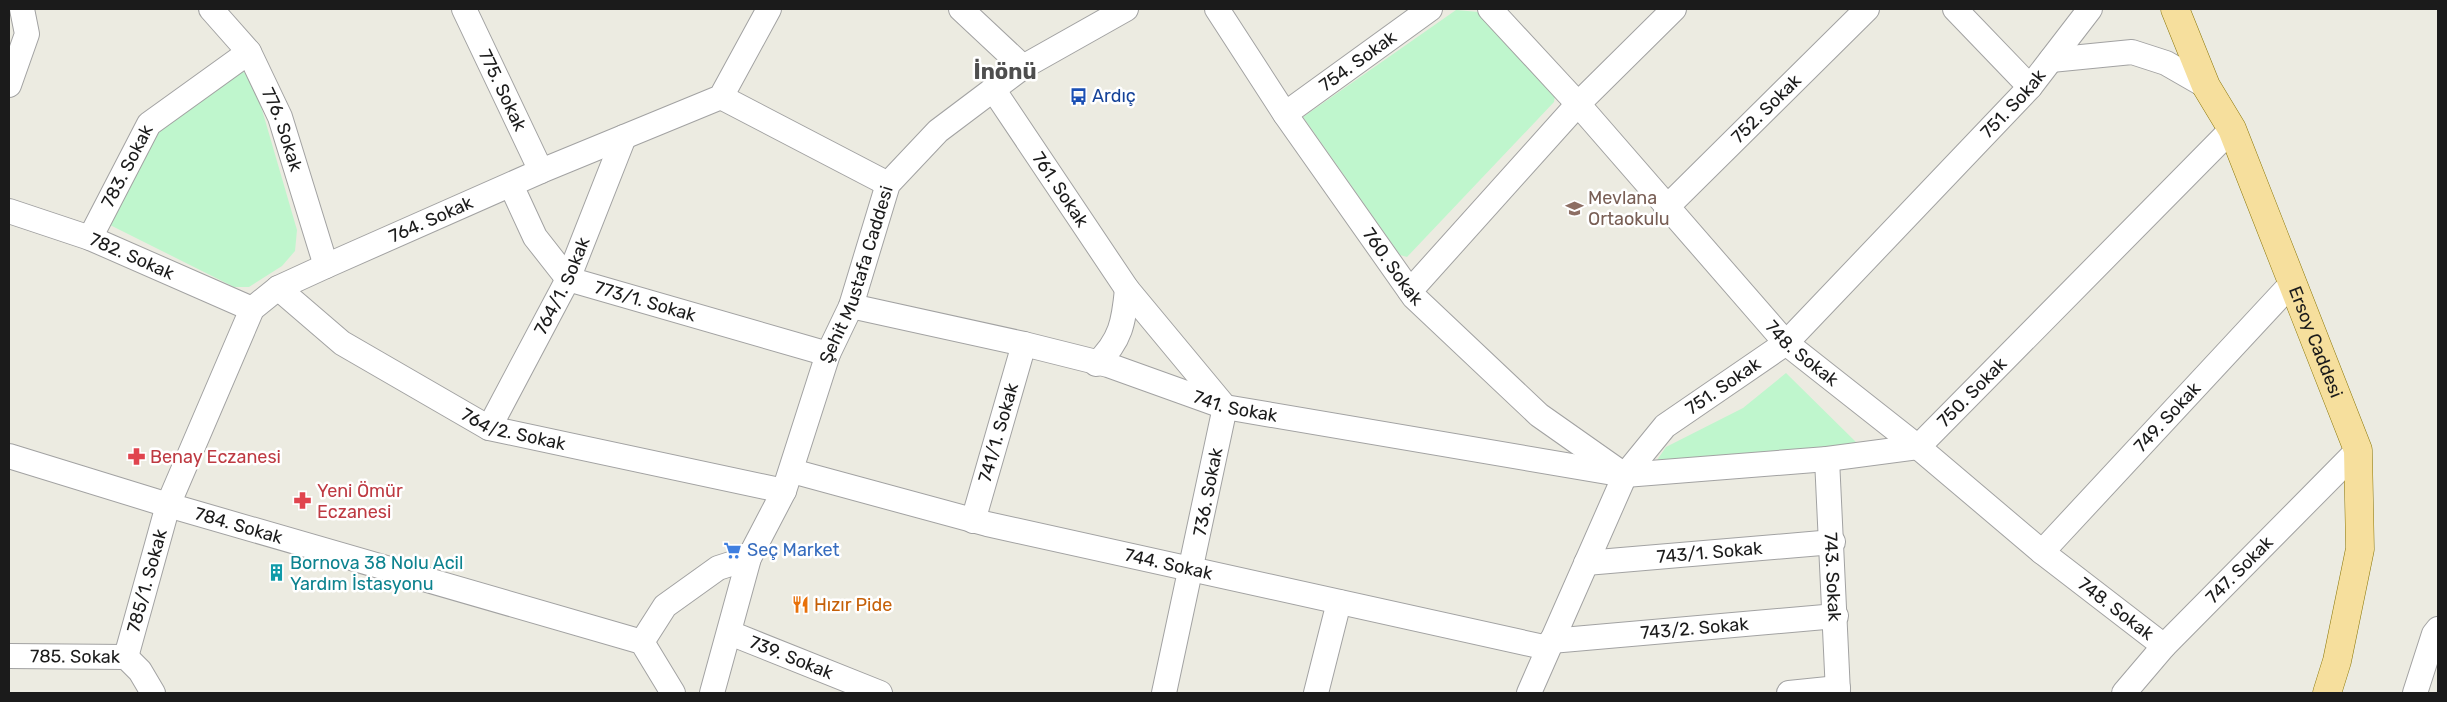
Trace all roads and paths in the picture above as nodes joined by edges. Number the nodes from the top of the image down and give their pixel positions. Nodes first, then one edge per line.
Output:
1 (22, 9) edge
2 (212, 9) edge
3 (464, 9) edge
4 (769, 9) edge
5 (961, 9) edge
6 (1126, 9) edge
7 (1217, 9) edge
8 (1430, 9) edge
9 (1490, 9) edge
10 (1674, 9) edge
11 (1867, 9) edge
12 (1955, 9) edge
13 (2090, 9) edge
14 (2175, 9) edge
15 (249, 52) junction
16 (2051, 60) junction
17 (1023, 67) junction
18 (9, 85) edge
19 (2206, 86) junction
20 (2030, 87) junction
21 (993, 89) junction
22 (721, 97) junction
23 (1578, 104) junction
24 (1285, 114) junction
25 (2232, 129) junction
26 (624, 138) junction
27 (541, 171) junction
28 (888, 184) junction
29 (511, 185) junction
30 (1666, 208) junction
31 (9, 211) edge
32 (90, 238) junction
33 (326, 266) junction
34 (568, 280) junction
35 (2293, 282) junction
36 (278, 288) junction
37 (1127, 289) junction
38 (1410, 291) junction
39 (851, 306) junction
40 (252, 309) junction
41 (1786, 343) junction
42 (1024, 344) junction
43 (828, 354) junction
44 (1096, 364) junction
45 (1225, 407) junction
46 (489, 428) junction
47 (1918, 446) junction
48 (2358, 450) junction
49 (9, 456) edge
50 (1828, 459) junction
51 (1625, 475) junction
52 (788, 481) junction
53 (168, 505) junction
54 (973, 520) junction
55 (1833, 542) junction
56 (2042, 552) junction
57 (750, 558) junction
58 (1586, 562) junction
59 (1192, 569) junction
60 (1339, 602) junction
61 (1836, 616) junction
62 (2438, 629) edge
63 (730, 633) junction
64 (642, 642) junction
65 (1549, 645) junction
66 (2164, 646) junction
67 (9, 656) edge
68 (126, 657) junction
69 (1838, 690) edge
70 (153, 693) edge
71 (673, 693) edge
72 (712, 693) edge
73 (880, 693) edge
74 (1164, 693) edge
75 (1316, 693) edge
76 (1529, 693) edge
77 (1789, 693) edge
78 (2124, 693) edge
79 (2327, 693) edge
80 (2415, 693) edge

1 - 18 street
2 - 15 street, 776. Sokak
3 - 27 street, 775. Sokak
4 - 22 street
5 - 17 street
6 - 17 street, Şehit Mustafa Caddesi
7 - 24 street, 760. Sokak
8 - 24 street, 754. Sokak
9 - 23 street, 748. Sokak
10 - 23 street
11 - 30 street, 752. Sokak
12 - 20 street
13 - 16 street, 751. Sokak
14 - 19 main road, Ersoy Caddesi
15 - 32 street, 783. Sokak
15 - 33 street, 776. Sokak
16 - 19 street, 751. Sokak
16 - 20 street, 751. Sokak
17 - 21 street, Şehit Mustafa Caddesi
19 - 25 main road, Ersoy Caddesi
20 - 41 street, 751. Sokak
21 - 28 street, Şehit Mustafa Caddesi
21 - 37 street, 761. Sokak
22 - 26 street, 764. Sokak
22 - 28 street
23 - 30 street, 748. Sokak
23 - 38 street
24 - 38 street, 760. Sokak
25 - 35 main road, Ersoy Caddesi
25 - 47 street, 750. Sokak
26 - 27 street, 764. Sokak
26 - 34 street, 764/1. Sokak
27 - 29 street, 764. Sokak
28 - 39 street, Şehit Mustafa Caddesi
29 - 33 street, 764. Sokak
29 - 34 street
30 - 41 street, 748. Sokak
31 - 32 street, 782. Sokak
32 - 40 street, 782. Sokak
33 - 36 street, 764. Sokak
34 - 43 street, 773/1. Sokak
34 - 46 street, 764/1. Sokak
35 - 48 main road, Ersoy Caddesi
35 - 56 street, 749. Sokak
36 - 40 street, 764. Sokak
36 - 46 street, 764/2. Sokak
37 - 44 street
37 - 45 street, 761. Sokak
38 - 51 street, 760. Sokak
39 - 42 street, 741. Sokak
39 - 43 street, Şehit Mustafa Caddesi
40 - 53 street, 764. Sokak
41 - 47 street, 748. Sokak
41 - 51 street, 751. Sokak
42 - 44 street, 741. Sokak
42 - 54 street, 741/1. Sokak
43 - 52 street, Şehit Mustafa Caddesi
44 - 45 street, 741. Sokak
45 - 51 street, 741. Sokak
45 - 59 street, 736. Sokak
46 - 52 street, 764/2. Sokak
47 - 50 street
47 - 56 street, 748. Sokak
48 - 66 street, 747. Sokak
48 - 79 main road, Ersoy Caddesi
49 - 53 street, 784. Sokak
50 - 51 street
50 - 55 street, 743. Sokak
51 - 58 street, 751. Sokak
52 - 54 street, 744. Sokak
52 - 57 street, Şehit Mustafa Caddesi
53 - 64 street, 784. Sokak
53 - 68 street, 785/1. Sokak
54 - 59 street, 744. Sokak
55 - 58 street, 743/1. Sokak
55 - 61 street, 743. Sokak
56 - 66 street, 748. Sokak
57 - 63 street, Şehit Mustafa Caddesi
57 - 64 street
58 - 65 street, 751. Sokak
59 - 60 street, 744. Sokak
59 - 74 street, 736. Sokak
60 - 65 street, 744. Sokak
60 - 75 street
61 - 65 street, 743/2. Sokak
61 - 69 street, 743. Sokak
62 - 80 street
63 - 72 street, Şehit Mustafa Caddesi
63 - 73 street, 739. Sokak
64 - 71 street
65 - 76 street, 751. Sokak
66 - 78 street, 747. Sokak
67 - 68 street, 785. Sokak
68 - 70 street, 785. Sokak
69 - 77 street

